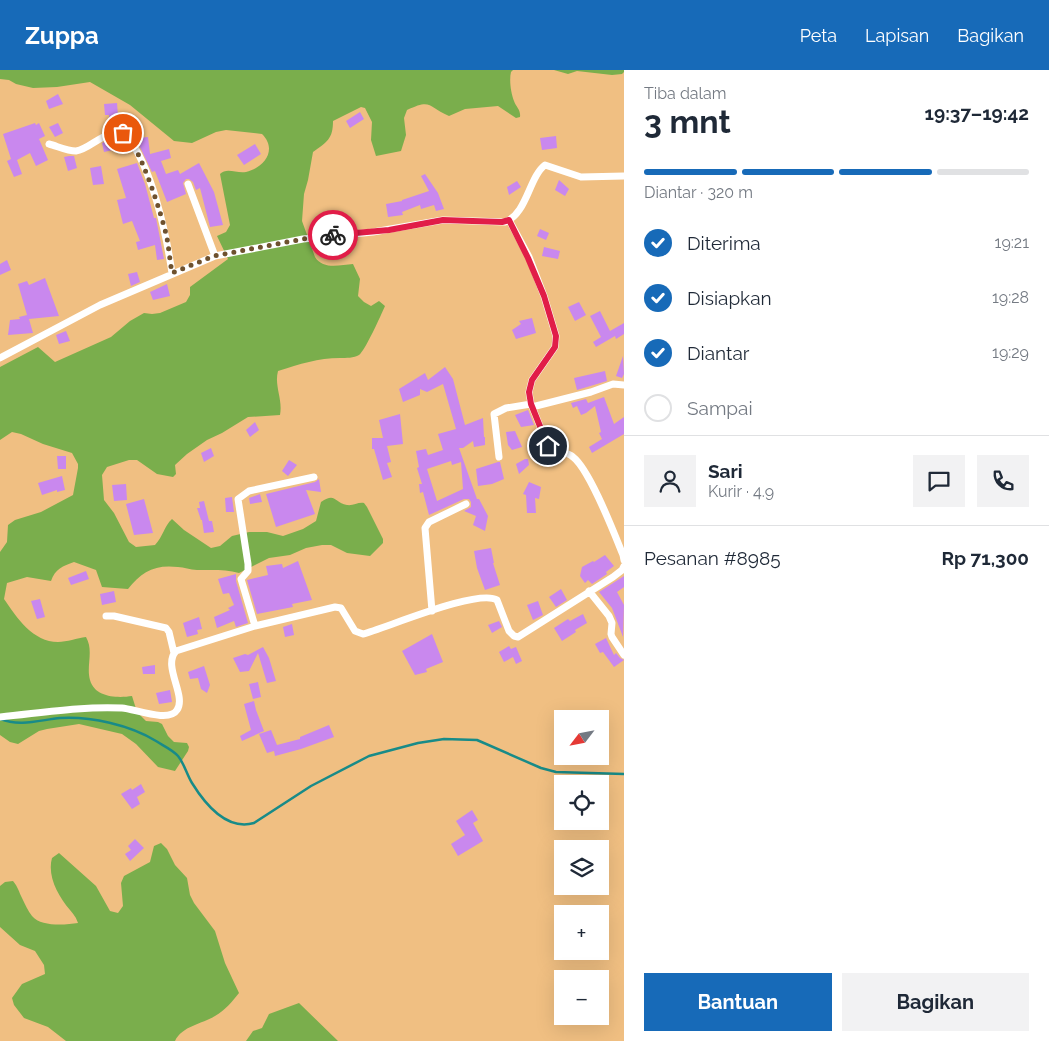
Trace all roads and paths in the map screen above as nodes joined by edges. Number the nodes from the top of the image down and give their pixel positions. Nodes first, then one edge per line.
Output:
1 (49, 144) dead end
2 (624, 176) edge
3 (188, 184) dead end
4 (509, 220) junction
5 (214, 256) junction
6 (172, 273) junction
7 (0, 358) edge
8 (624, 385) edge
9 (531, 406) junction
10 (499, 457) dead end
11 (314, 477) dead end
12 (466, 504) dead end
13 (624, 557) edge
14 (624, 566) edge
15 (589, 591) junction
16 (432, 611) junction
17 (106, 616) dead end
18 (255, 626) junction
19 (174, 653) junction
20 (624, 655) edge
21 (0, 717) edge

1 - 6 street
2 - 4 street
3 - 5 street
4 - 5 street
4 - 9 street
5 - 6 street
6 - 7 street
8 - 9 street
9 - 10 street
9 - 13 street
11 - 18 street
12 - 16 street
14 - 15 street
15 - 16 street
15 - 20 street
16 - 18 street
17 - 19 street
18 - 19 street
19 - 21 street

